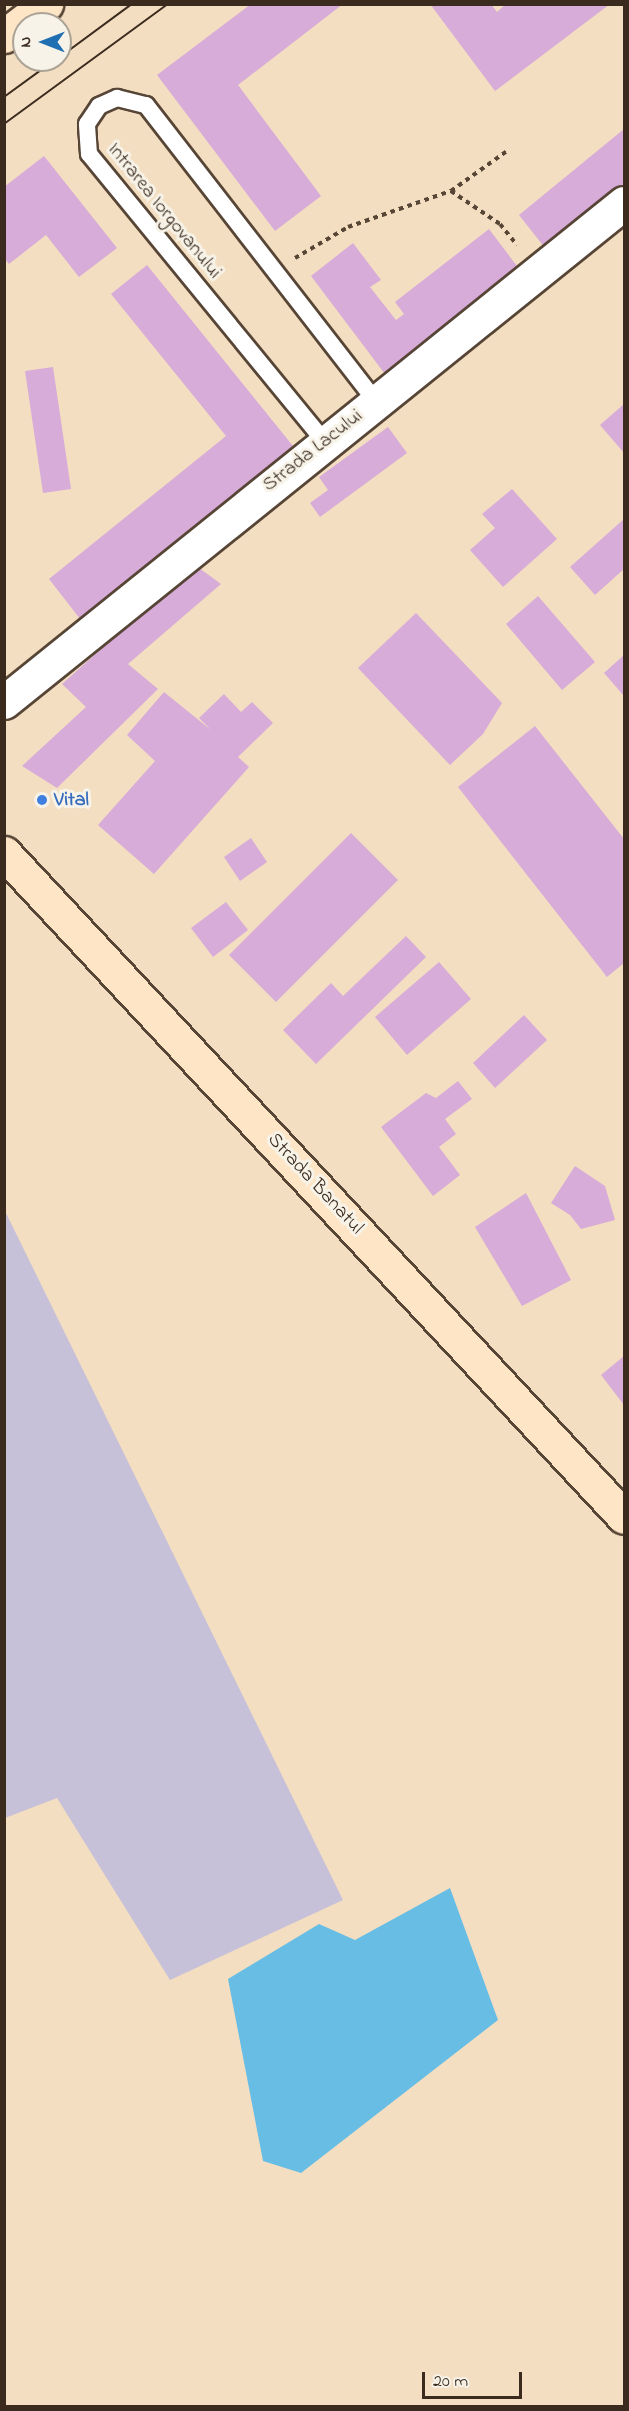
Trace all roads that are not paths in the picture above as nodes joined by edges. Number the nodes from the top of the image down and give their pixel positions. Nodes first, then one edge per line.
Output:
1 (46, 4) edge
2 (4, 36) edge
3 (624, 203) edge
4 (376, 401) junction
5 (324, 441) junction
6 (4, 702) edge
7 (4, 852) edge
8 (624, 1517) edge

1 - 2 main road
3 - 4 street, Strada Lacului
4 - 5 street, Strada Lacului
4 - 5 lane, Intrarea Iorgovanului
5 - 6 street, Strada Lacului
7 - 8 main road, Strada Banatul

